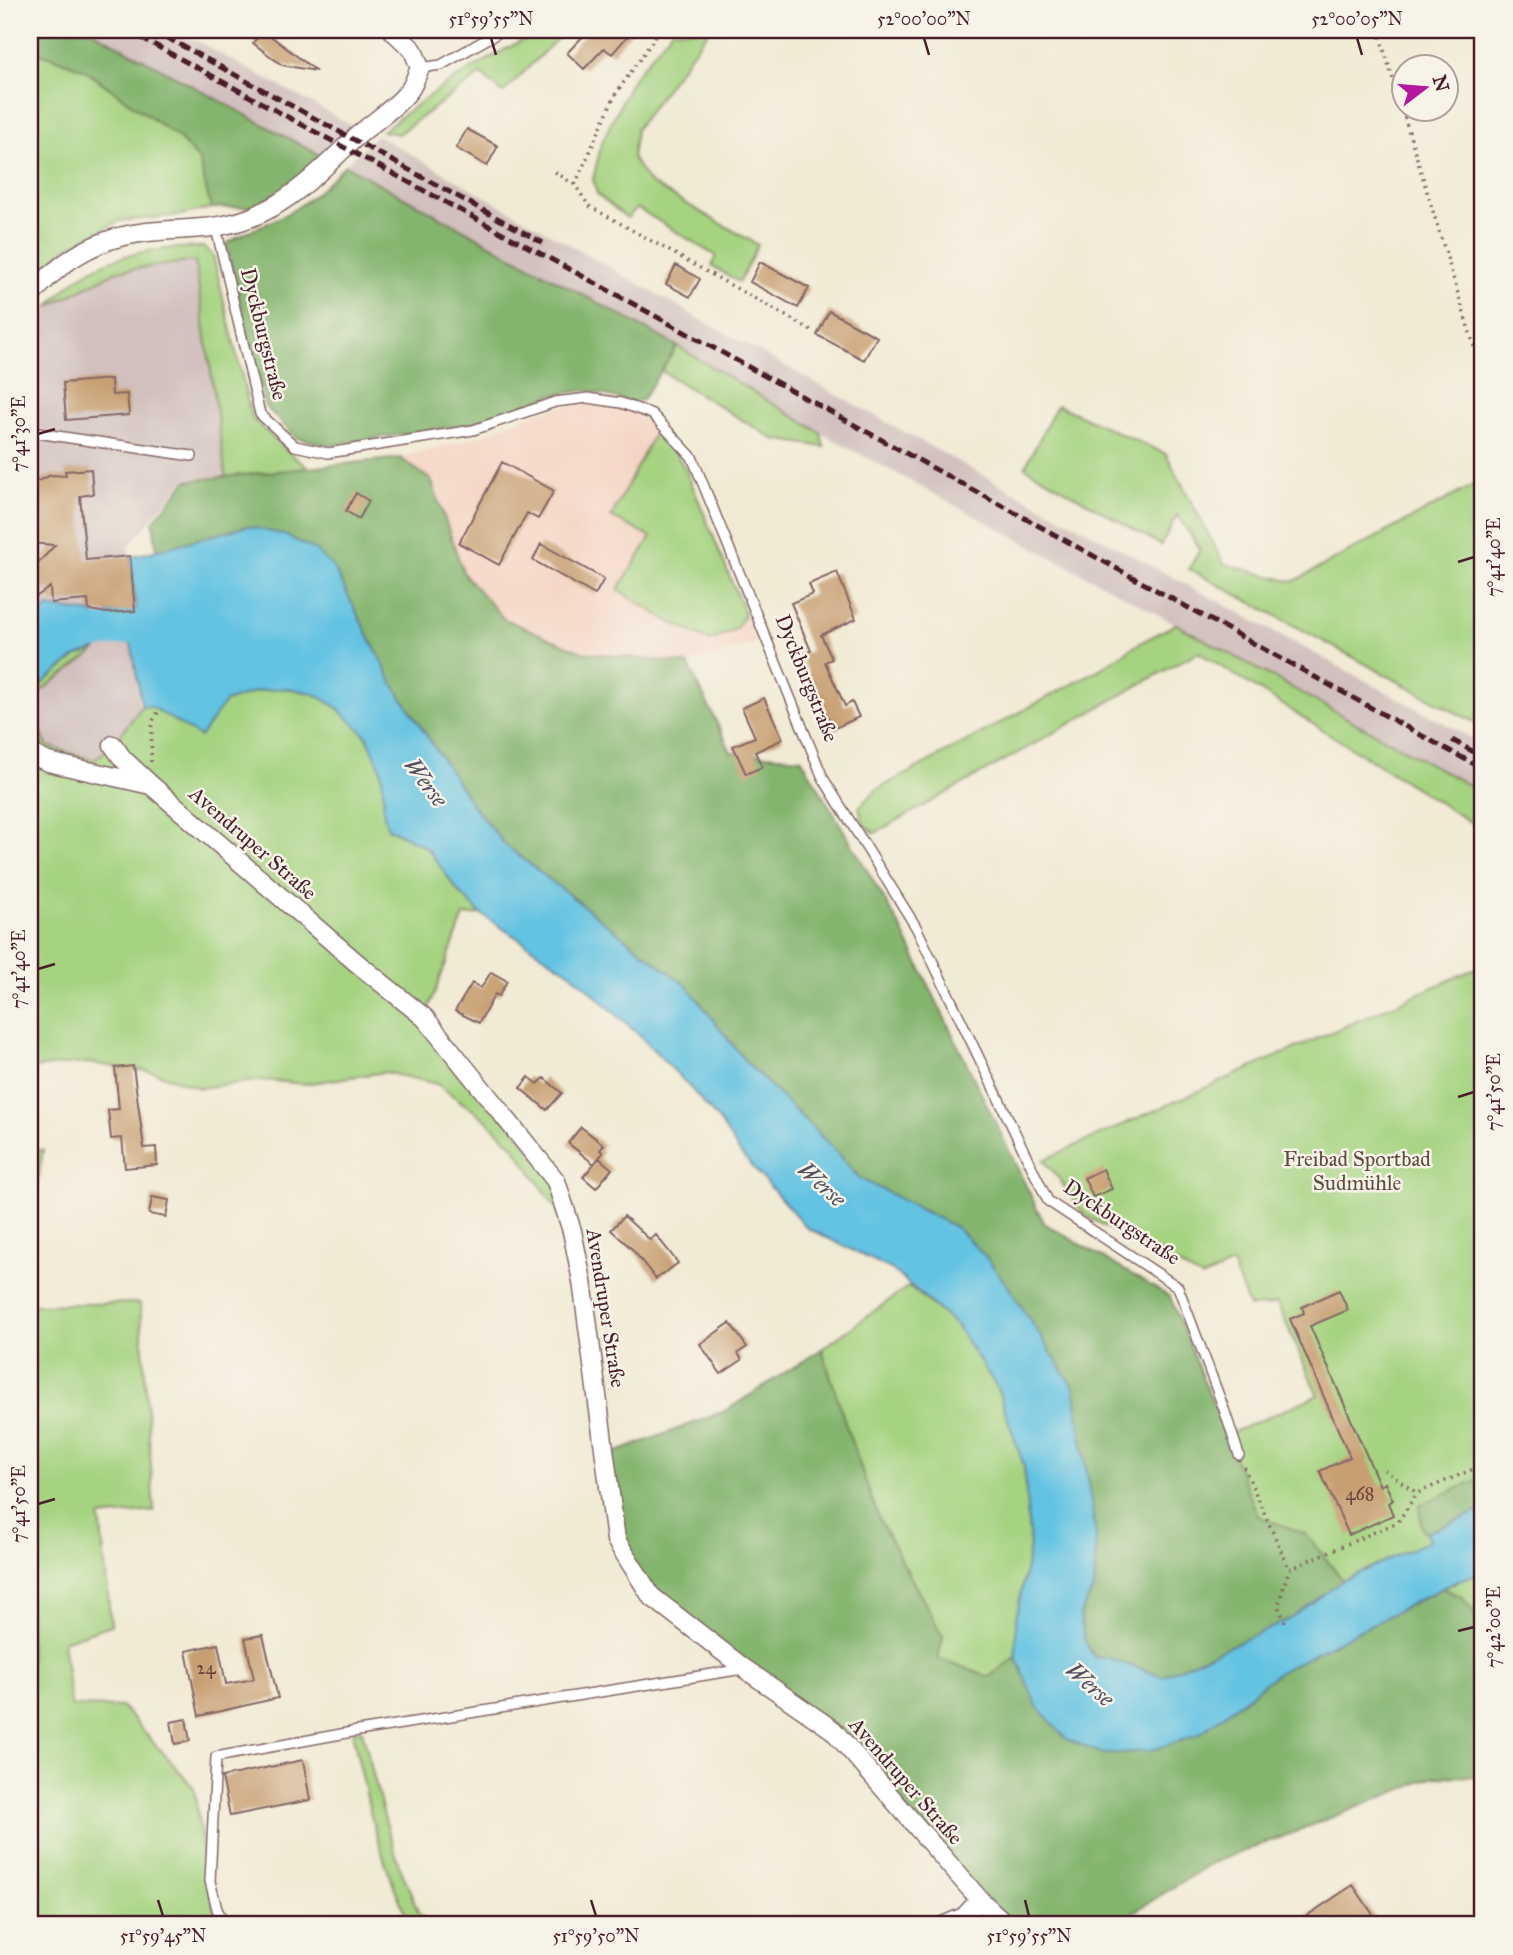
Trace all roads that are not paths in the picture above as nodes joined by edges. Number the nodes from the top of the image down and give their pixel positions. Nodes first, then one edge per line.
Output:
1 (392, 30) edge
2 (503, 30) edge
3 (420, 68) junction
4 (216, 228) junction
5 (30, 297) edge
6 (30, 432) edge
7 (192, 456) dead end
8 (113, 746) dead end
9 (30, 749) edge
10 (151, 785) junction
11 (1239, 1455) road end
12 (745, 1669) junction
13 (979, 1900) junction
14 (225, 1925) edge
15 (945, 1925) edge
16 (1007, 1925) edge

1 - 3 street
2 - 3 lane
3 - 4 street
4 - 5 street
4 - 11 lane, Dyckburgstraße
6 - 7 lane
8 - 10 street
9 - 10 street, Avendruper Straße
10 - 12 street, Avendruper Straße
12 - 13 street, Avendruper Straße
12 - 14 lane
13 - 15 street
13 - 16 street, Avendruper Straße

